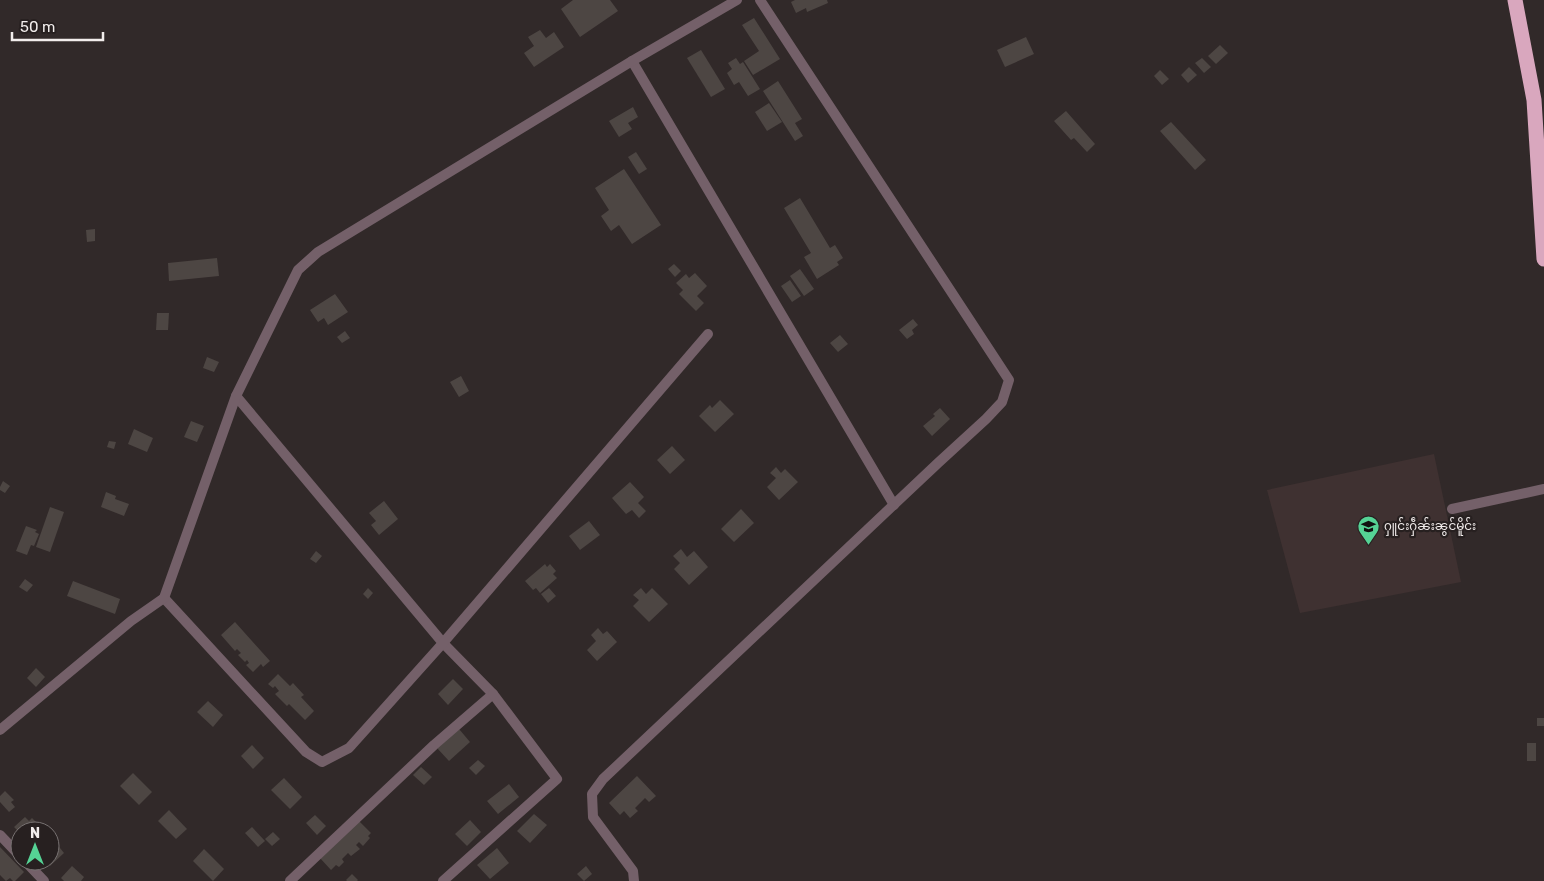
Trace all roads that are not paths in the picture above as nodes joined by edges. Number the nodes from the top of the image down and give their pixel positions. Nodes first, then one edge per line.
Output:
1 (737, 0) edge
2 (760, 0) edge
3 (1515, 0) edge
4 (632, 61) junction
5 (1544, 259) edge
6 (708, 334) dead end
7 (236, 396) junction
8 (1544, 489) edge
9 (894, 506) junction
10 (1452, 509) dead end
11 (164, 598) junction
12 (443, 643) junction
13 (493, 694) junction
14 (0, 730) edge
15 (0, 835) edge
16 (10, 846) edge
17 (34, 871) edge
18 (44, 881) edge
19 (290, 881) edge
20 (443, 881) edge
21 (634, 881) edge

1 - 4 street
2 - 9 street
3 - 5 highway
4 - 7 street
4 - 9 street
6 - 12 street
7 - 11 street
7 - 12 street
8 - 10 street
9 - 21 street
11 - 12 street
11 - 14 street
12 - 13 street
13 - 19 street
13 - 20 street
15 - 16 street
17 - 18 street

